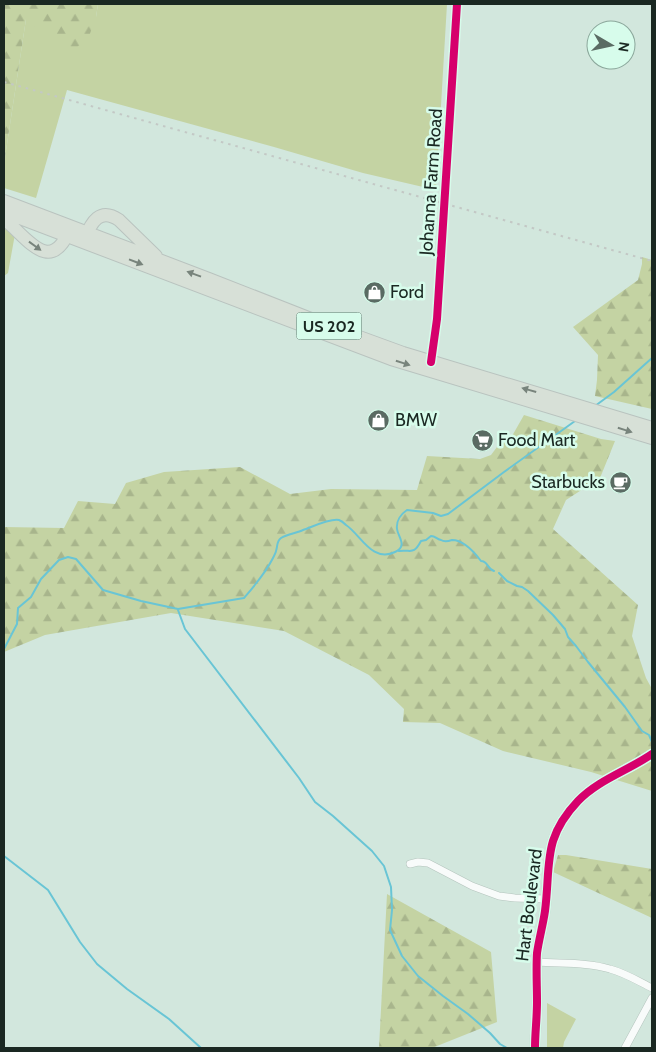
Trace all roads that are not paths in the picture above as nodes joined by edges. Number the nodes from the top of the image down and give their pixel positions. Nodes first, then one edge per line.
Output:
1 (457, 4) edge
2 (4, 201) edge
3 (4, 212) edge
4 (4, 219) edge
5 (69, 231) junction
6 (86, 238) junction
7 (162, 262) junction
8 (431, 362) junction
9 (573, 409) junction
10 (601, 417) junction
11 (652, 428) edge
12 (652, 438) edge
13 (652, 754) edge
14 (410, 864) dead end
15 (546, 900) junction
16 (537, 962) junction
17 (652, 988) edge
18 (652, 998) edge
19 (535, 1048) edge
20 (625, 1048) edge

1 - 8 street, Johanna Farm Road
2 - 5 highway, US 202
3 - 5 highway, US 202
4 -> 5 highway
5 - 6 highway, US 202
6 - 7 highway, US 202
6 - 7 highway
6 -> 9 highway, US 202
8 -> 7 highway, US 202
9 -> 8 highway, US 202
9 - 10 highway, US 202
10 - 11 highway, US 202
10 -> 12 highway, US 202
13 - 15 street, Hart Boulevard
14 - 15 street
15 - 16 street, Hart Boulevard
16 - 17 street
16 - 19 street, Hart Boulevard
18 - 20 street

